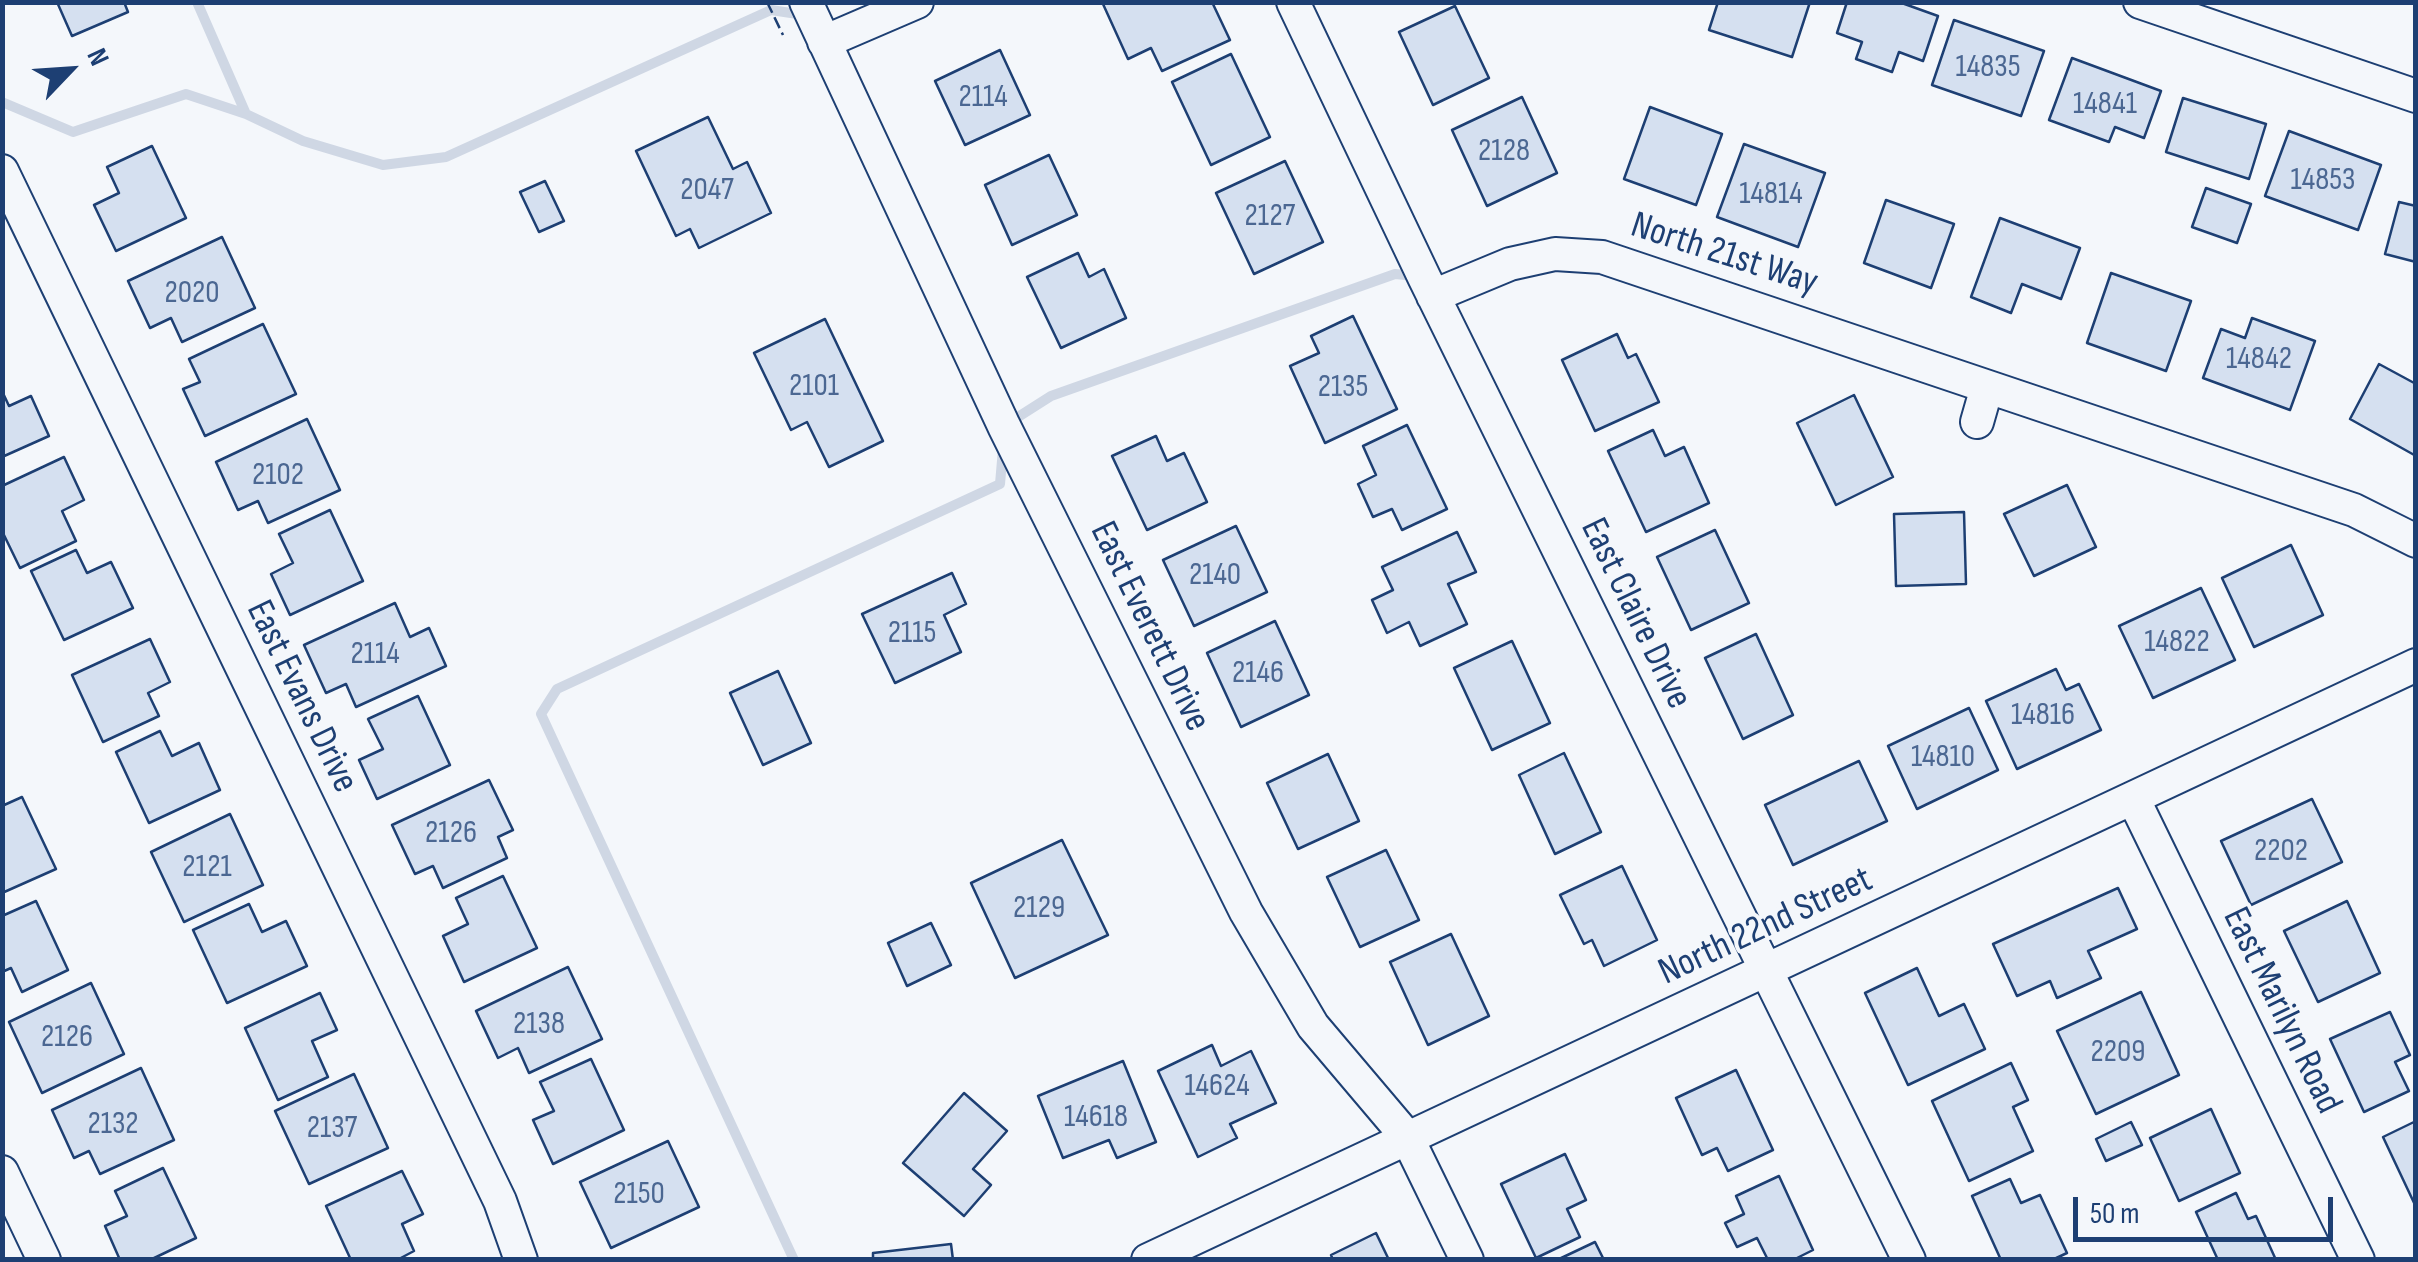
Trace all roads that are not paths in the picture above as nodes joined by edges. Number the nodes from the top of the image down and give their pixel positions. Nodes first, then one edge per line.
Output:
1 (806, 2) edge
2 (917, 2) edge
3 (1293, 2) edge
4 (2140, 2) edge
5 (2190, 10) edge
6 (824, 42) junction
7 (2416, 96) edge
8 (2, 171) edge
9 (1433, 296) junction
10 (1987, 386) junction
11 (1977, 422) dead end
12 (2416, 541) edge
13 (2416, 666) edge
14 (2133, 798) junction
15 (1768, 971) junction
16 (1407, 1137) junction
17 (2, 1172) edge
18 (44, 1260) edge
19 (522, 1260) edge
20 (1148, 1260) edge
21 (1467, 1260) edge
22 (1909, 1260) edge
23 (2358, 1260) edge

1 - 6 street, East Everett Drive
2 - 6 street
3 - 9 street, East Claire Drive
4 - 5 street
5 - 7 street
6 - 16 street, East Everett Drive
8 - 19 street, East Evans Drive
9 - 10 street, North 21st Way
9 - 15 street, East Claire Drive
10 - 11 street
10 - 12 street, North 21st Way
13 - 14 street, North 22nd Street
14 - 15 street, North 22nd Street
14 - 23 street, East Marilyn Road
15 - 16 street, North 22nd Street
15 - 22 street, East Claire Drive
16 - 20 street, North 22nd Street
16 - 21 street, East Everett Drive
17 - 18 street

